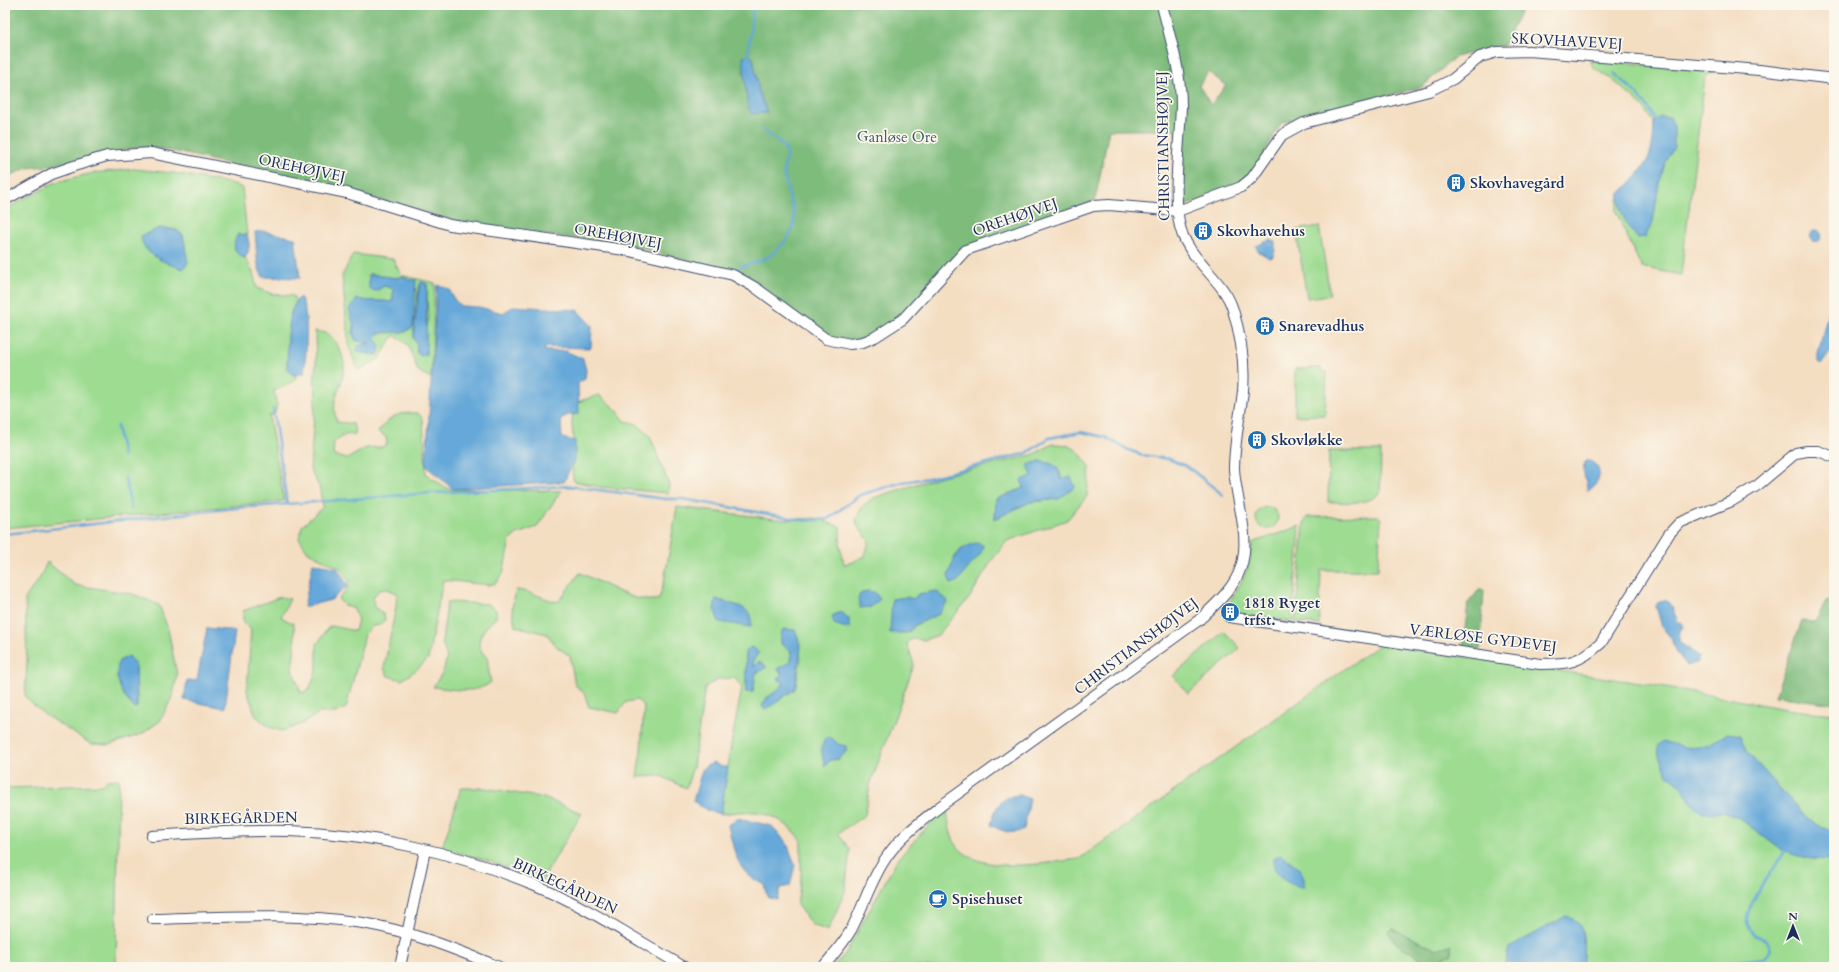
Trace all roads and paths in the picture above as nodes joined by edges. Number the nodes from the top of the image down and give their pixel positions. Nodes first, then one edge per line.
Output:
1 (1162, 5) edge
2 (1834, 79) edge
3 (5, 200) edge
4 (1178, 211) junction
5 (1834, 457) edge
6 (1229, 617) dead end
7 (152, 836) dead end
8 (424, 850) junction
9 (153, 919) dead end
10 (408, 934) junction
11 (400, 967) edge
12 (499, 967) edge
13 (684, 967) edge
14 (823, 967) edge

1 - 4 street, CHRISTIANSHØJVEJ
2 - 4 street, SKOVHAVEVEJ
3 - 4 street, OREHØJVEJ
4 - 14 street, CHRISTIANSHØJVEJ
5 - 6 street, VÆRLØSE GYDEVEJ
7 - 8 street, BIRKEGÅRDEN
8 - 10 street
8 - 13 street, BIRKEGÅRDEN
9 - 10 street
10 - 11 street
10 - 12 street

